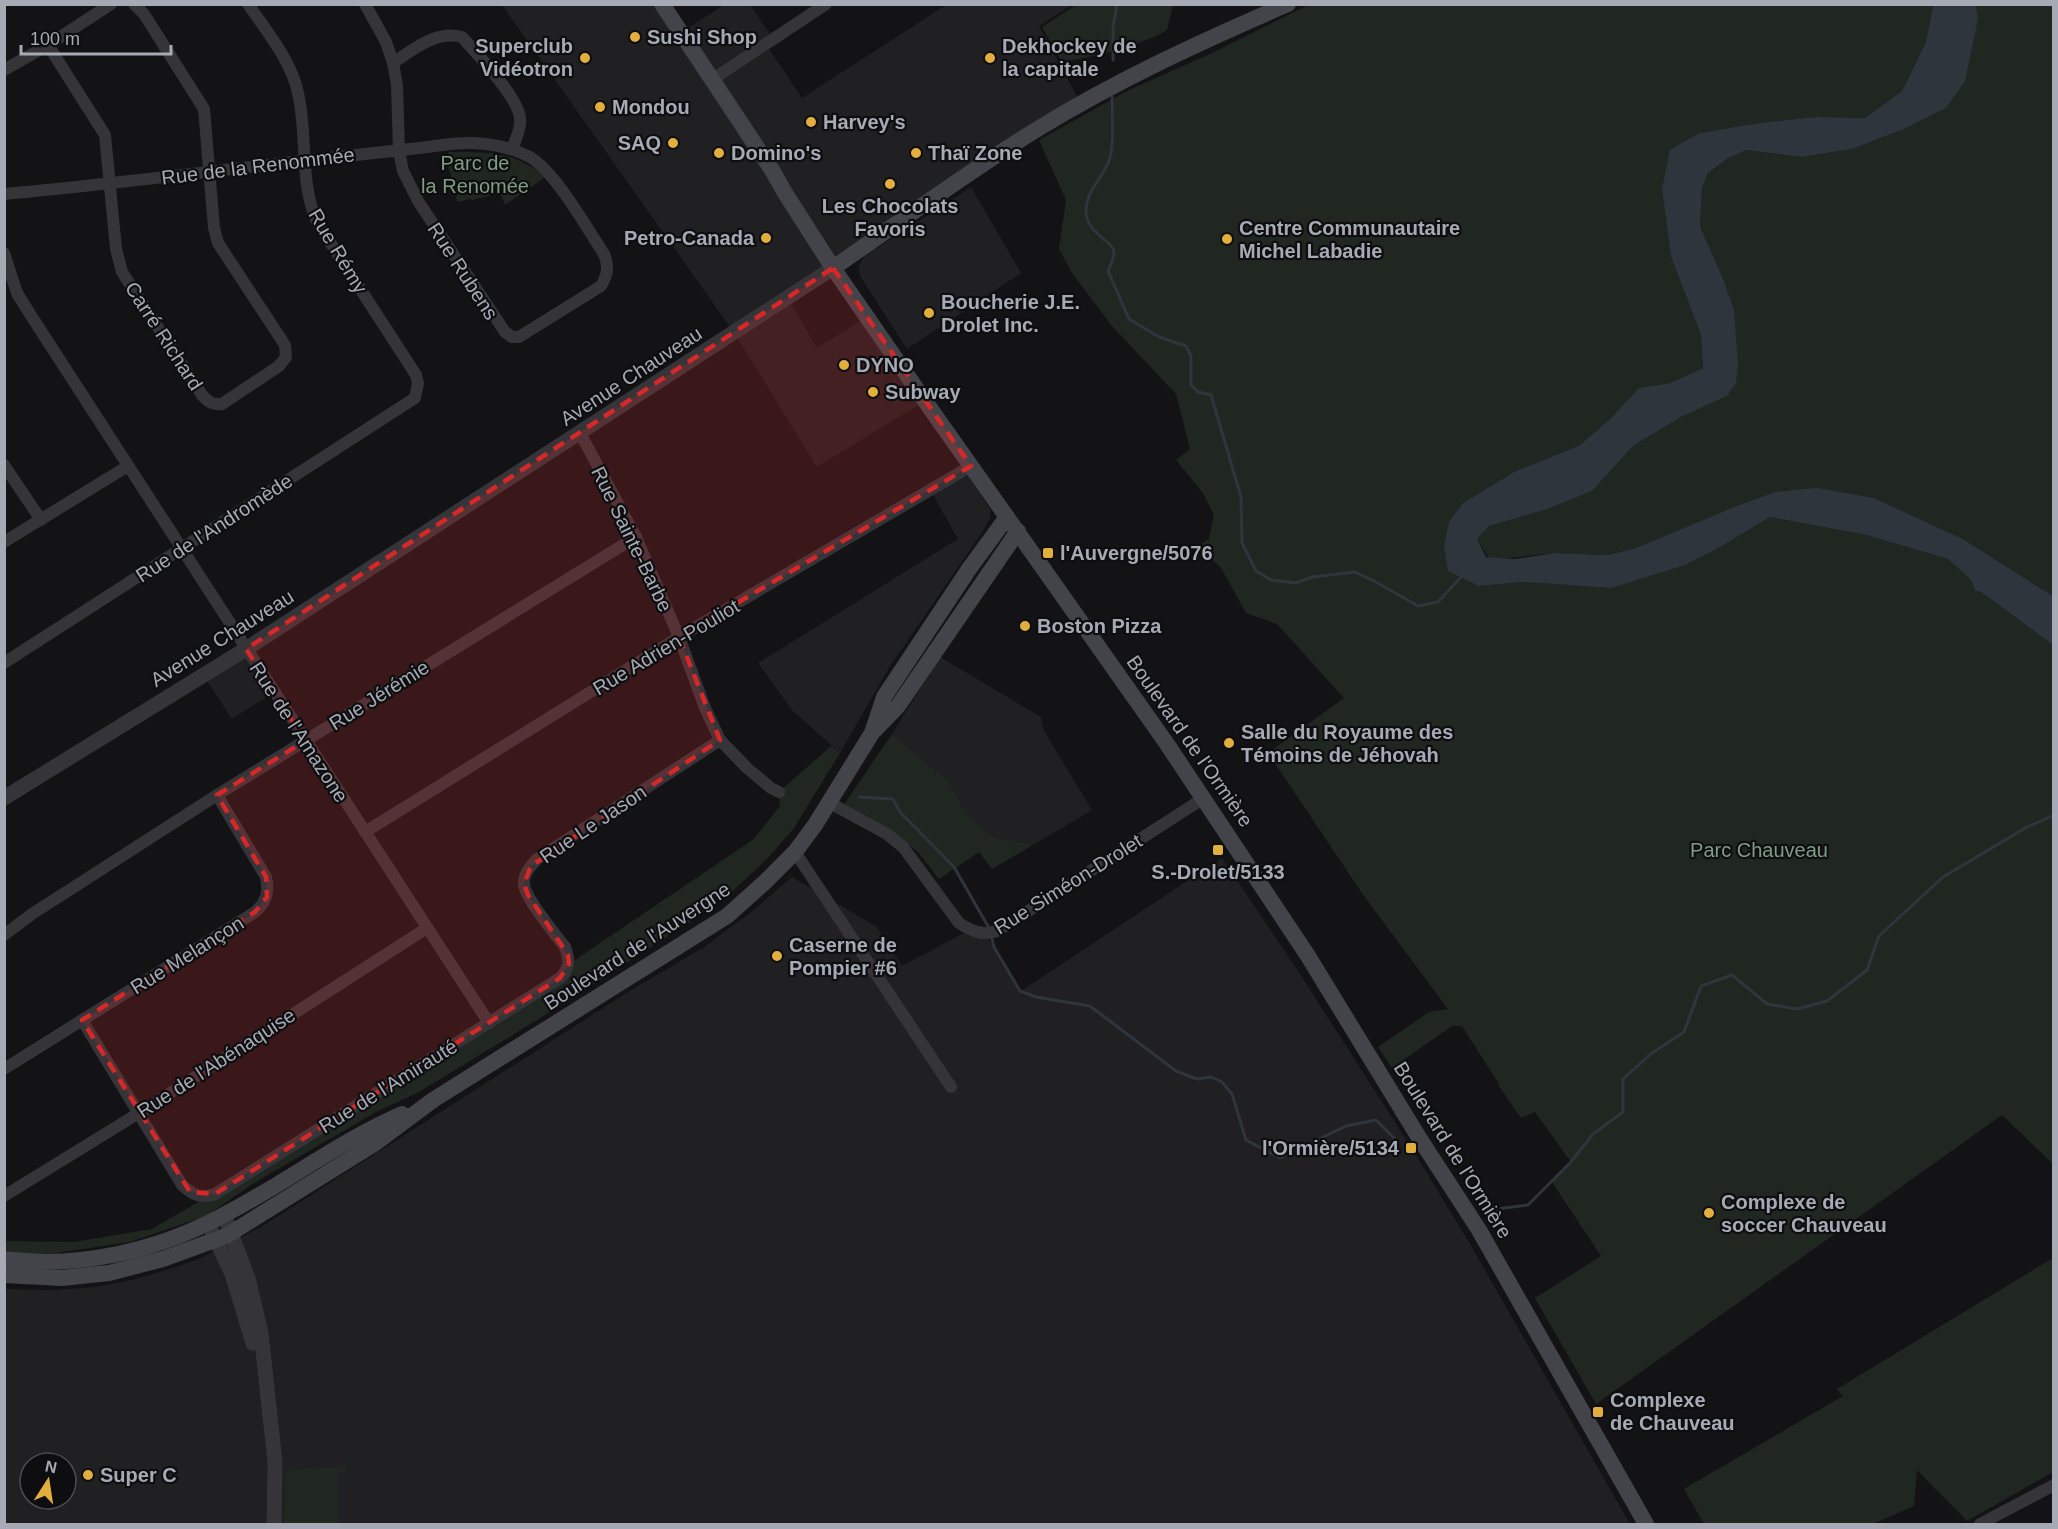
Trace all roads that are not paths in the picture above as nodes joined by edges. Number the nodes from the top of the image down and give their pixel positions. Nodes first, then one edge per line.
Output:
1 (111, 4) edge
2 (134, 4) edge
3 (248, 4) edge
4 (365, 4) edge
5 (662, 4) edge
6 (826, 4) edge
7 (1288, 4) edge
8 (48, 45) junction
9 (393, 63) junction
10 (4, 70) edge
11 (712, 79) junction
12 (512, 149) junction
13 (399, 150) junction
14 (305, 161) junction
15 (209, 171) junction
16 (110, 184) junction
17 (4, 194) edge
18 (4, 253) edge
19 (833, 268) junction
20 (17, 293) junction
21 (4, 298) edge
22 (418, 389) joint
23 (580, 433) junction
24 (4, 465) edge
25 (128, 465) junction
26 (971, 466) junction
27 (1007, 517) junction
28 (41, 520) junction
29 (1018, 531) junction
30 (636, 537) junction
31 (4, 542) edge
32 (182, 548) junction
33 (679, 637) junction
34 (246, 649) junction
35 (4, 663) edge
36 (872, 733) junction
37 (720, 740) junction
38 (305, 741) junction
39 (779, 792) dead end
40 (217, 795) junction
41 (4, 798) edge
42 (1204, 798) junction
43 (830, 803) junction
44 (365, 832) junction
45 (795, 852) junction
46 (427, 928) junction
47 (4, 935) edge
48 (569, 964) joint
49 (82, 1020) junction
50 (489, 1023) junction
51 (4, 1068) edge
52 (951, 1087) dead end
53 (434, 1100) junction
54 (139, 1113) junction
55 (4, 1196) edge
56 (224, 1215) junction
57 (208, 1223) junction
58 (224, 1236) junction
59 (4, 1259) edge
60 (4, 1275) edge
61 (2054, 1485) edge
62 (274, 1524) edge
63 (1646, 1524) edge
64 (1980, 1524) edge

1 - 8 street
2 - 15 street
3 - 14 street, Rue Rémy
4 - 9 street, Rue Rubens
5 - 11 main road, Boulevard de l'Ormière
6 - 11 street
7 - 19 main road, Avenue Chauveau
8 - 10 street
8 - 16 street
9 - 12 street
9 - 13 street, Rue Rubens
11 - 19 main road, Boulevard de l'Ormière
12 - 13 street, Rue de la Renommée
12 - 13 street, Rue Rubens
13 - 14 street, Rue de la Renommée
14 - 15 street, Rue de la Renommée
14 - 22 street, Rue Rémy
15 - 16 street, Rue de la Renommée
15 - 16 street, Carré Richard
16 - 17 street, Rue de la Renommée
18 - 20 street, Rue de l'Amazone
19 - 23 street, Avenue Chauveau
19 - 26 main road, Boulevard de l'Ormière
20 - 21 street
20 - 25 street, Rue de l'Amazone
22 - 32 street, Rue de l'Andromède
23 - 30 street, Rue Sainte-Barbe
23 - 34 street, Avenue Chauveau
24 - 28 street
25 - 28 street
25 - 32 street, Rue de l'Amazone
26 - 27 main road, Boulevard de l'Ormière
26 - 33 street, Rue Adrien-Pouliot
27 - 29 main road, Boulevard de l'Ormière
27 - 36 main road, Boulevard de l'Auvergne
28 - 31 street
29 - 36 main road, Boulevard de l'Auvergne
29 - 42 main road, Boulevard de l'Ormière
30 - 33 street, Rue Sainte-Barbe
30 - 38 street, Rue Jérémie
32 - 34 street, Rue de l'Amazone
32 - 35 street, Rue de l'Andromède
33 - 37 street, Rue Sainte-Barbe
33 - 44 street, Rue Adrien-Pouliot
34 - 38 street, Rue de l'Amazone
34 - 41 street, Avenue Chauveau
36 - 43 main road, Boulevard de l'Auvergne
37 - 39 street, Rue Sainte-Barbe
37 - 48 street, Rue Le Jason
38 - 40 street, Rue Jérémie
38 - 44 street, Rue de l'Amazone
40 - 47 street, Rue Jérémie
40 - 49 street, Rue Melançon
42 - 43 street, Rue Siméon-Drolet
42 - 63 main road, Boulevard de l'Ormière
43 - 45 main road, Boulevard de l'Auvergne
44 - 46 street, Rue de l'Amazone
45 - 52 street
45 - 53 main road, Boulevard de l'Auvergne
46 - 50 street, Rue de l'Amazone
46 - 54 street, Rue de l'Abénaquise
48 - 50 street, Rue de l'Amirauté
49 - 51 street, Rue Melançon
49 - 54 street
50 - 54 street, Rue de l'Amirauté
53 - 56 main road, Boulevard de l'Auvergne
53 - 58 main road, Boulevard de l'Auvergne
54 - 55 street, Rue de l'Abénaquise
56 - 57 main road, Boulevard de l'Auvergne
56 - 58 street
57 - 58 street
57 - 59 main road, Boulevard de l'Auvergne
58 - 60 main road, Boulevard de l'Auvergne
58 - 62 street
61 - 64 street

